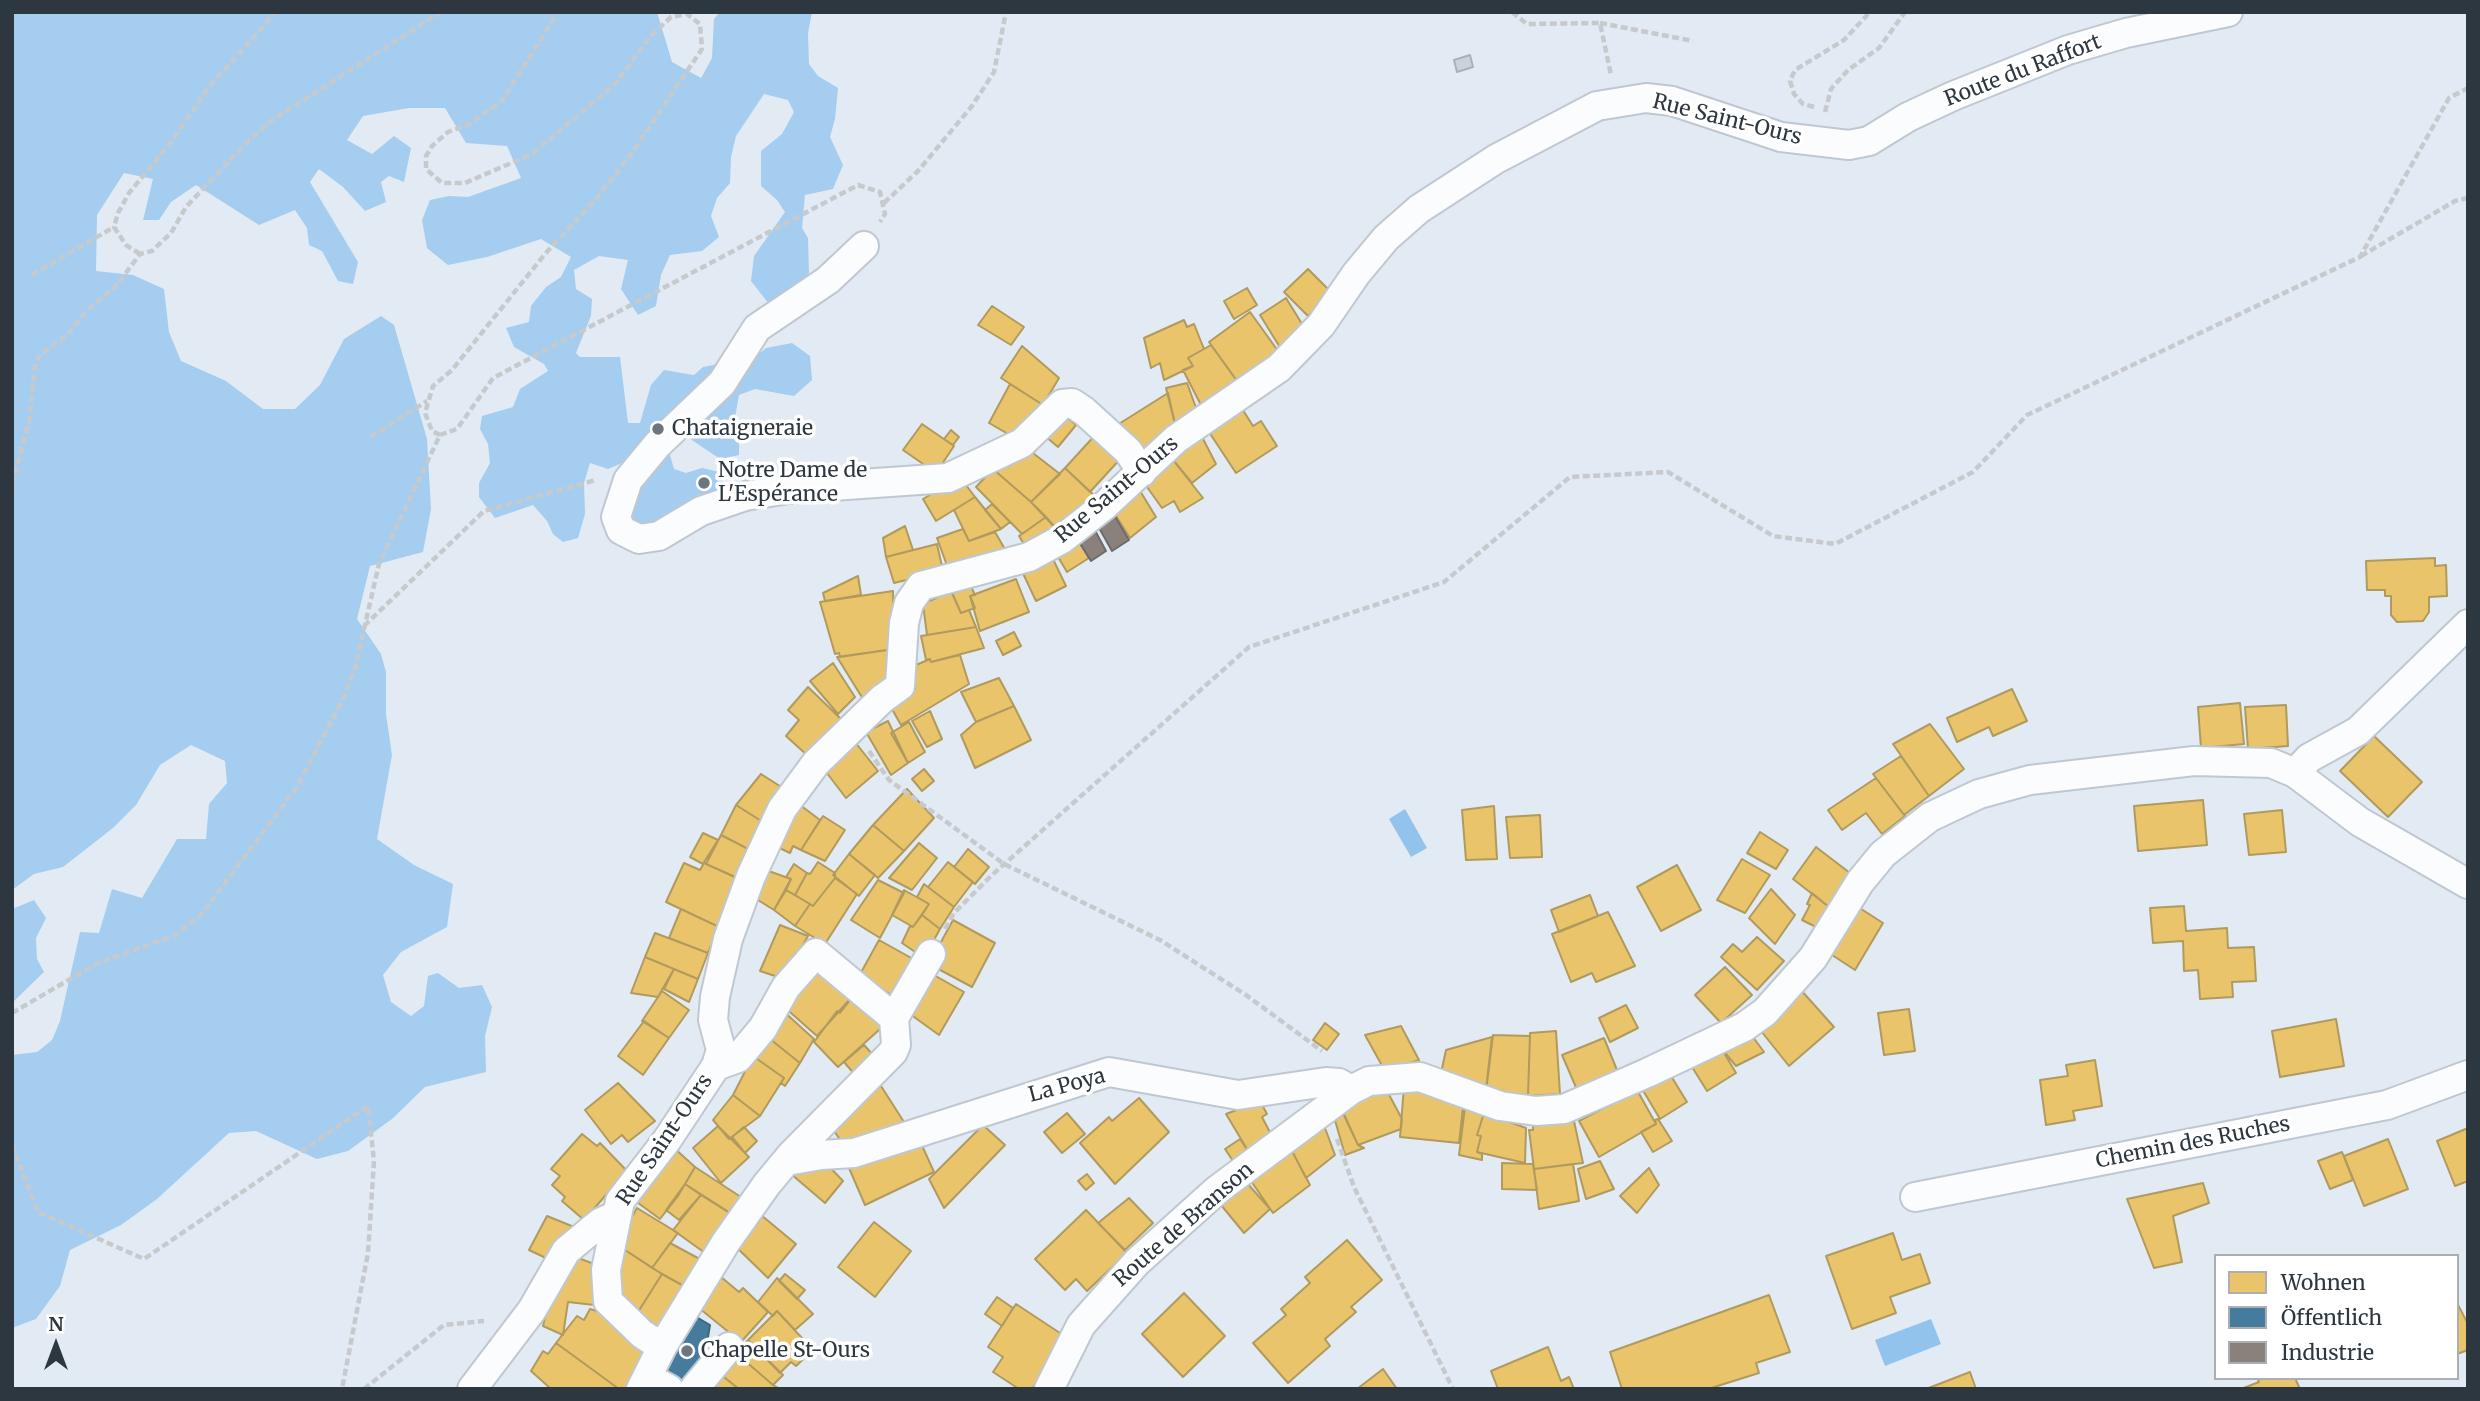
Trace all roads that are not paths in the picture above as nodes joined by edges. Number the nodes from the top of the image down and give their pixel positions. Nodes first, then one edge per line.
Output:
1 (2228, 12) edge
2 (1825, 144) joint
3 (864, 246) road end
4 (1142, 472) junction
5 (2468, 624) edge
6 (2295, 773) junction
7 (2468, 884) edge
8 (931, 954) road end
9 (894, 1018) junction
10 (716, 1066) junction
11 (2468, 1074) edge
12 (1351, 1090) junction
13 (787, 1161) junction
14 (1915, 1197) dead end
15 (614, 1216) junction
16 (662, 1347) junction
17 (729, 1347) dead end
18 (652, 1385) edge
19 (472, 1389) edge
20 (694, 1389) edge
21 (1049, 1389) edge

1 - 2 street, Route du Raffort
2 - 4 street, Rue Saint-Ours
3 - 4 street
4 - 10 street, Rue Saint-Ours
5 - 6 street
6 - 7 street
6 - 12 street
8 - 9 street
9 - 10 street
9 - 13 street
10 - 15 street, Rue Saint-Ours
11 - 14 street, Chemin des Ruches
12 - 13 street, La Poya
12 - 21 street, Route de Branson
13 - 16 street
15 - 16 street, Rue Saint-Ours
15 - 19 street
16 - 18 street
17 - 20 street

